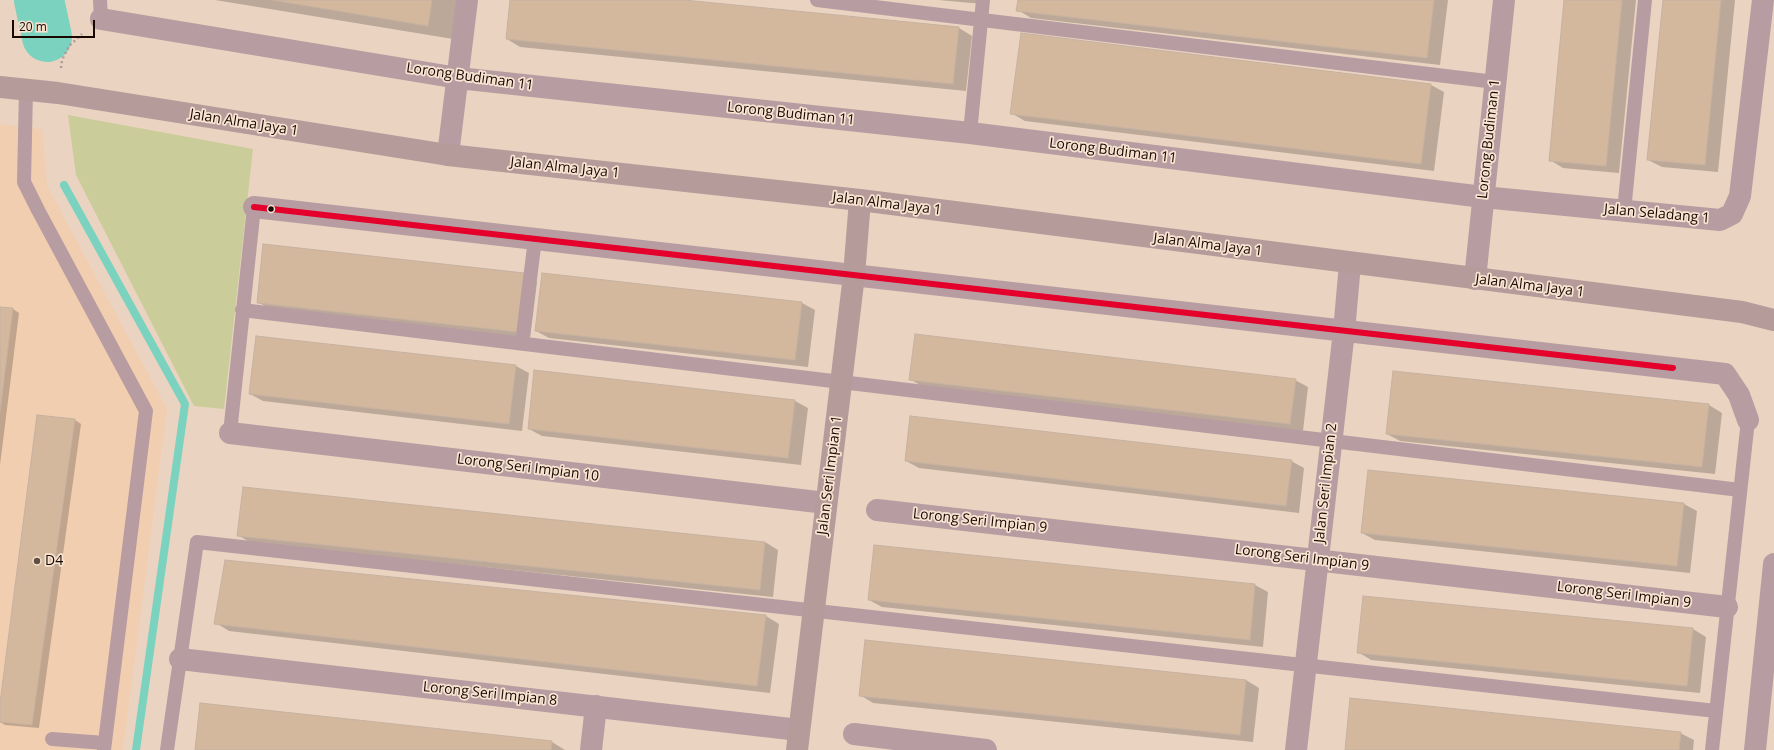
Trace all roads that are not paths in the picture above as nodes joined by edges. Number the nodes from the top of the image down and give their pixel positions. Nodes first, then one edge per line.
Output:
1 (467, 0) edge
2 (817, 0) edge
3 (983, 0) edge
4 (1504, 0) edge
5 (1645, 0) edge
6 (1763, 0) edge
7 (101, 9) edge
8 (981, 19) junction
9 (458, 78) junction
10 (1495, 82) junction
11 (0, 87) edge
12 (26, 90) junction
13 (970, 133) junction
14 (448, 155) junction
15 (1483, 197) junction
16 (860, 200) junction
17 (254, 207) joint
18 (1624, 211) junction
19 (535, 239) junction
20 (1350, 264) junction
21 (854, 275) junction
22 (1475, 279) junction
23 (242, 310) junction
24 (1774, 320) edge
25 (1344, 331) junction
26 (522, 343) junction
27 (841, 381) junction
28 (1748, 420) joint
29 (230, 433) joint
30 (1331, 441) junction
31 (1740, 490) junction
32 (826, 503) junction
33 (877, 510) dead end
34 (1317, 560) junction
35 (1774, 564) edge
36 (1727, 607) junction
37 (813, 611) junction
38 (180, 659) junction
39 (1305, 665) junction
40 (596, 706) junction
41 (1716, 711) junction
42 (854, 734) dead end
43 (52, 739) dead end
44 (798, 740) edge
45 (105, 746) edge
46 (167, 750) edge
47 (591, 750) edge
48 (986, 750) edge
49 (1296, 750) edge
50 (1712, 750) edge
51 (1755, 750) edge

1 - 9 street
2 - 8 lane
3 - 8 lane
4 - 10 street, Lorong Budiman 1
5 - 18 lane
6 - 18 street, Jalan Seladang 1
7 - 9 street, Lorong Budiman 11
8 - 10 lane
8 - 13 lane
9 - 13 street, Lorong Budiman 11
9 - 14 street
10 - 15 street, Lorong Budiman 1
11 - 12 street, Jalan Alma Jaya 1
12 - 14 street, Jalan Alma Jaya 1
12 - 45 lane
13 - 15 street, Lorong Budiman 11
14 - 16 street, Jalan Alma Jaya 1
15 - 18 street, Jalan Seladang 1
15 - 22 street, Lorong Budiman 1
16 - 20 street, Jalan Alma Jaya 1
16 - 21 street, Jalan Seri Impian 1
17 - 19 street
17 - 23 lane
19 - 21 street
19 - 26 lane
20 - 22 street, Jalan Alma Jaya 1
20 - 25 street, Jalan Seri Impian 2
21 - 25 street
21 - 27 street, Jalan Seri Impian 1
22 - 24 street, Jalan Alma Jaya 1
23 - 26 lane
23 - 29 lane
25 - 28 street
25 - 30 street, Jalan Seri Impian 2
26 - 27 lane
27 - 30 lane
27 - 32 street, Jalan Seri Impian 1
28 - 31 lane
29 - 32 street, Lorong Seri Impian 10
30 - 31 lane
30 - 34 street, Jalan Seri Impian 2
31 - 36 lane
32 - 37 street, Jalan Seri Impian 1
33 - 34 street, Lorong Seri Impian 9
34 - 36 street, Lorong Seri Impian 9
34 - 39 street, Jalan Seri Impian 2
35 - 51 street
36 - 41 lane
37 - 38 lane
37 - 39 lane
37 - 44 street, Jalan Seri Impian 1
38 - 40 street, Lorong Seri Impian 8
38 - 46 lane
39 - 41 lane
39 - 49 street, Jalan Seri Impian 2
40 - 44 street, Lorong Seri Impian 8
40 - 47 street
41 - 50 lane
42 - 48 street
43 - 45 lane

